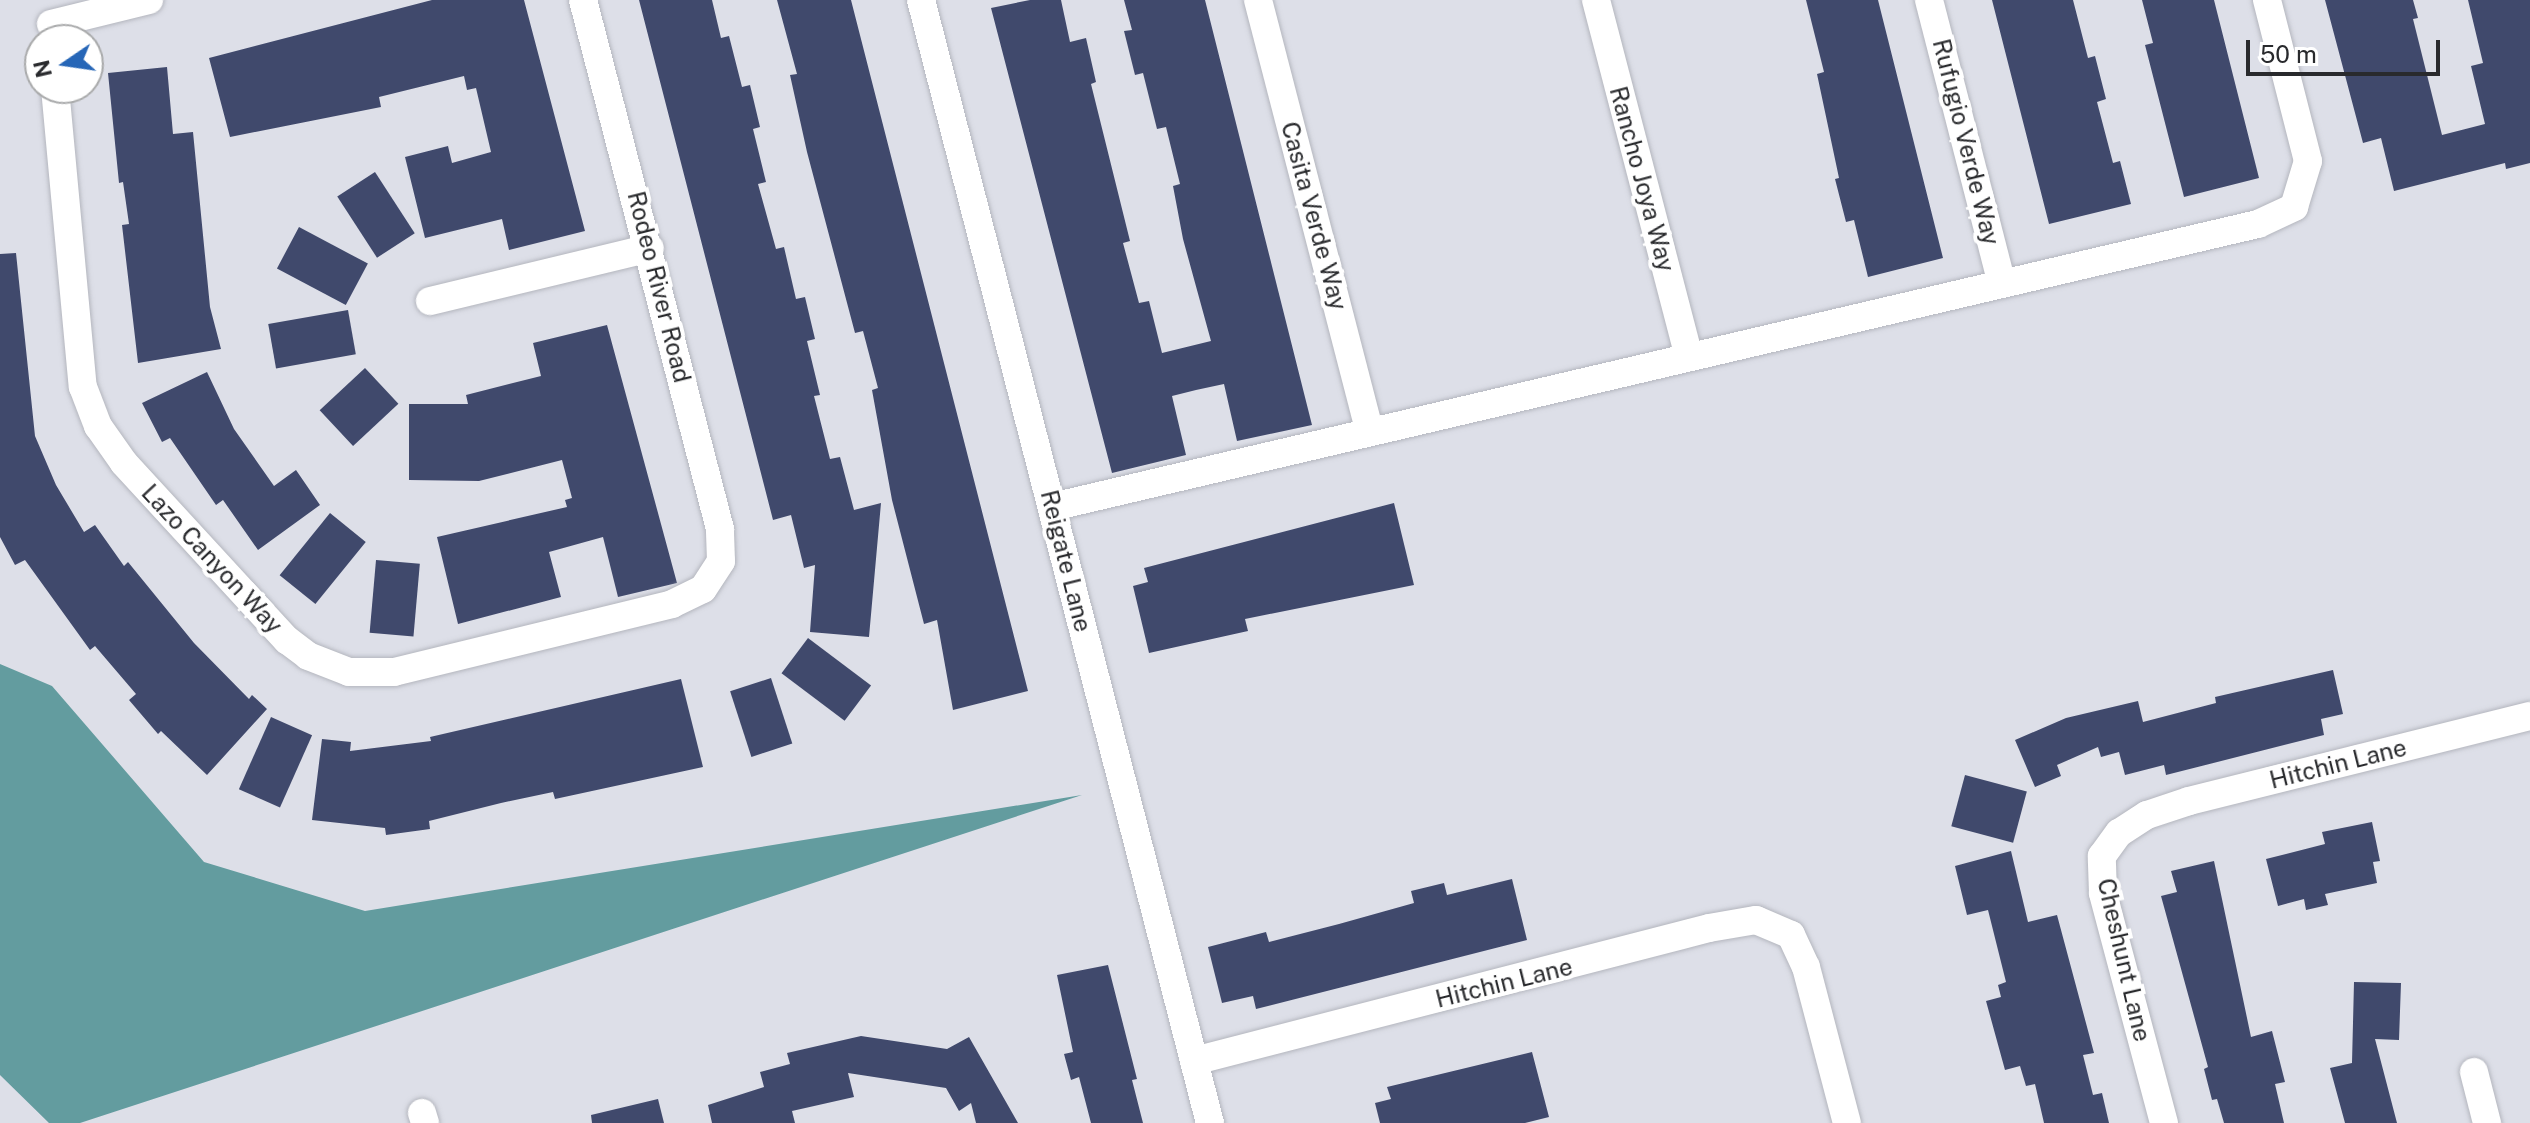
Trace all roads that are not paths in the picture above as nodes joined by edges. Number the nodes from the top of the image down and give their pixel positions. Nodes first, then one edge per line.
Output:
1 (149, 0) edge
2 (583, 0) edge
3 (921, 0) edge
4 (1258, 0) edge
5 (1596, 0) edge
6 (1929, 0) edge
7 (2267, 0) edge
8 (50, 21) edge
9 (57, 104) edge
10 (650, 248) junction
11 (2002, 284) junction
12 (430, 301) dead end
13 (1689, 357) junction
14 (1370, 432) junction
15 (1052, 507) junction
16 (715, 575) joint
17 (2530, 716) edge
18 (2147, 815) joint
19 (1194, 1061) junction
20 (2474, 1072) dead end
21 (1210, 1123) edge
22 (1847, 1123) edge
23 (2164, 1123) edge
24 (2487, 1123) edge

1 - 8 street
2 - 10 street, Rodeo River Road
3 - 15 street, Reigate Lane
4 - 14 street, Casita Verde Way
5 - 13 street, Rancho Joya Way
6 - 11 street, Rufugio Verde Way
7 - 11 street
9 - 16 street, Lazo Canyon Way
10 - 12 street
10 - 16 street, Rodeo River Road
11 - 13 street
13 - 14 street
14 - 15 street
15 - 19 street, Reigate Lane
17 - 18 street, Hitchin Lane
18 - 23 street, Cheshunt Lane
19 - 21 street, Reigate Lane
19 - 22 street, Hitchin Lane
20 - 24 street

